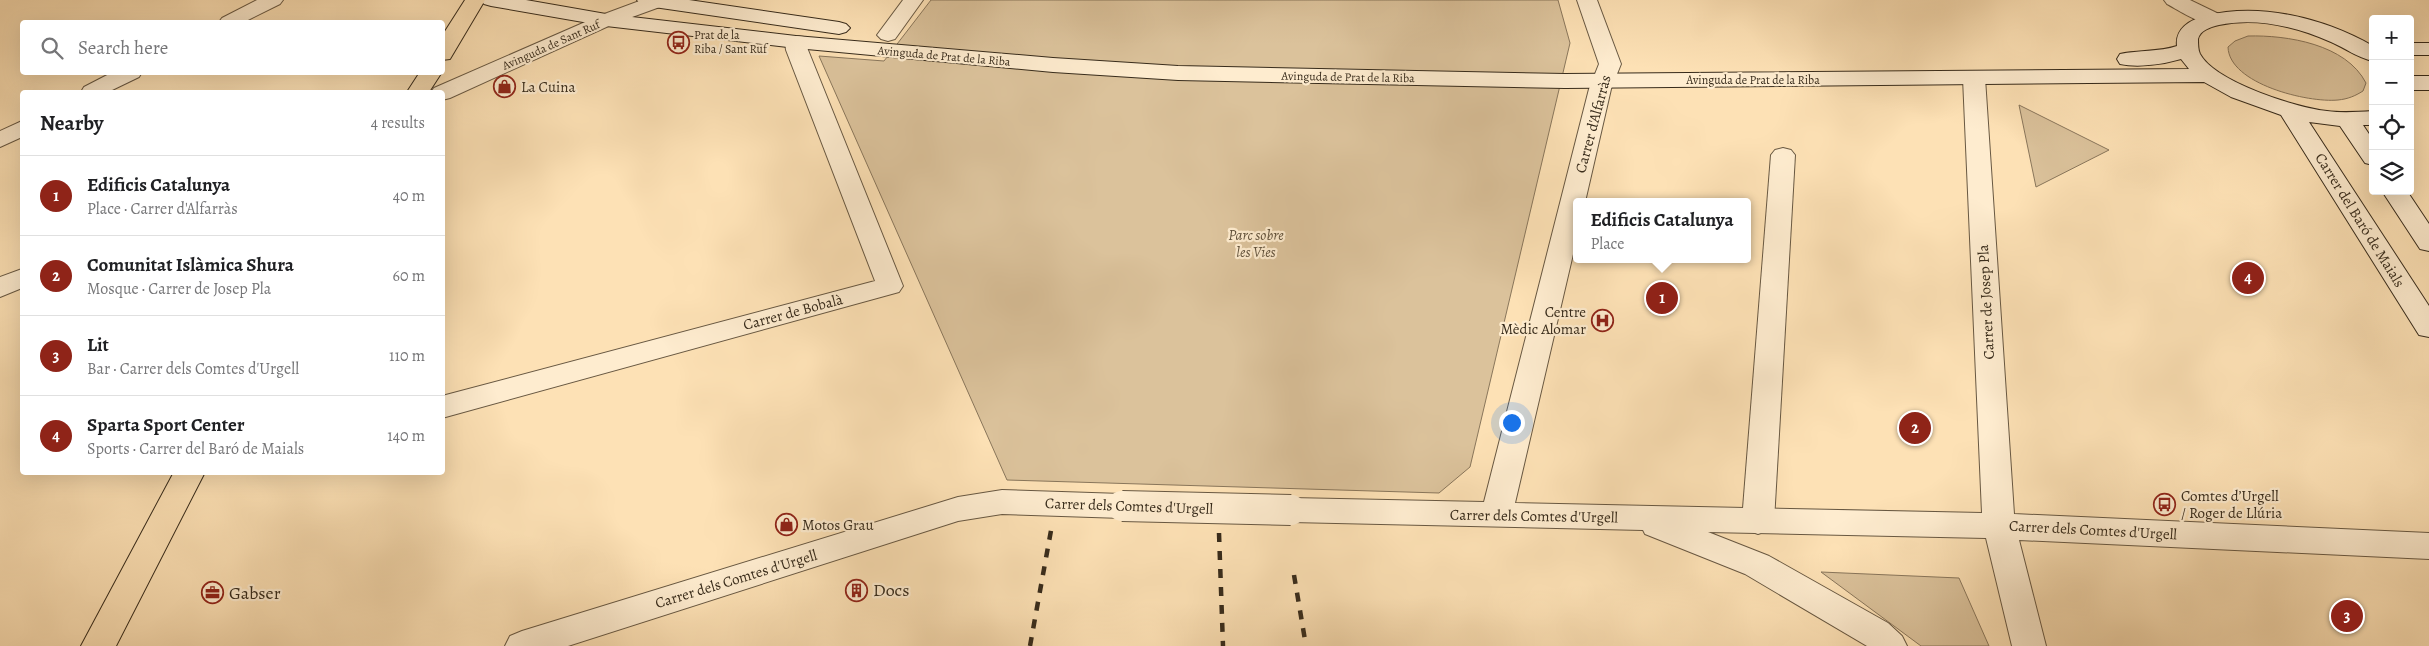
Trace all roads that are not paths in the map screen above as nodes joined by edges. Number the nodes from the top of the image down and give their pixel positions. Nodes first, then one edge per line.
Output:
1 (273, 0) edge
2 (476, 0) edge
3 (491, 0) edge
4 (913, 0) edge
5 (1587, 0) edge
6 (2174, 0) edge
7 (2221, 0) edge
8 (2265, 0) edge
9 (655, 1) edge
10 (2234, 17) junction
11 (233, 20) edge
12 (606, 20) junction
13 (2214, 20) junction
14 (2283, 21) junction
15 (888, 35) junction
16 (796, 42) junction
17 (445, 49) edge
18 (2414, 49) edge
19 (2429, 49) edge
20 (2188, 50) junction
21 (2369, 51) edge
22 (1607, 72) junction
23 (125, 75) edge
24 (429, 75) edge
25 (2209, 75) junction
26 (1974, 78) junction
27 (2414, 83) edge
28 (2429, 83) edge
29 (96, 90) edge
30 (419, 90) edge
31 (445, 92) edge
32 (2291, 112) junction
33 (2369, 118) edge
34 (2348, 120) junction
35 (20, 129) edge
36 (0, 140) edge
37 (2369, 152) edge
38 (1783, 154) dead end
39 (2397, 195) edge
40 (1576, 198) edge
41 (1573, 210) edge
42 (2429, 243) edge
43 (20, 279) edge
44 (0, 288) edge
45 (2429, 328) edge
46 (445, 406) edge
47 (192, 475) edge
48 (1498, 514) junction
49 (1638, 518) junction
50 (1758, 521) junction
51 (1998, 526) junction
52 (2429, 546) edge
53 (98, 646) edge
54 (522, 646) edge
55 (1890, 646) edge
56 (2029, 646) edge

1 - 11 street
2 - 17 main road
3 - 12 street, Avinguda de Prat de la Riba
4 - 15 street
5 - 22 street, Carrer d'Alfarràs
6 - 13 street
7 - 10 street
8 - 14 street
9 - 12 street, Avinguda de Sant Ruf
9 - 15 street, Avinguda de Prat de la Riba
10 - 13 street
10 - 14 street
12 - 16 street, Avinguda de Prat de la Riba
12 - 31 street, Avinguda de Sant Ruf
13 - 20 street
14 - 21 street
15 - 22 street, Avinguda de Prat de la Riba
16 - 22 street, Avinguda de Prat de la Riba
16 - 46 street, Carrer de Bobalà
18 - 19 street
20 - 22 street, Avinguda de Prat de la Riba
20 - 25 street
22 - 26 street, Avinguda de Prat de la Riba
22 - 40 street, Carrer d'Alfarràs
23 - 29 street
24 - 30 main road
25 - 26 street, Avinguda de Prat de la Riba
25 - 32 street
26 - 51 street, Carrer de Josep Pla
27 - 28 street
32 - 34 street
32 - 45 street, Carrer del Baró de Maials
33 - 34 street
34 - 37 street
35 - 36 street
38 - 50 street
39 - 42 street
41 - 48 street, Carrer d'Alfarràs
43 - 44 street
47 - 53 main road
48 - 49 street, Carrer dels Comtes d'Urgell
48 - 54 street, Carrer dels Comtes d'Urgell, bridge
49 - 50 street, Carrer dels Comtes d'Urgell
49 - 55 street
50 - 51 street, Carrer dels Comtes d'Urgell
51 - 52 street, Carrer dels Comtes d'Urgell
51 - 56 street, Carrer de Josep Pla

